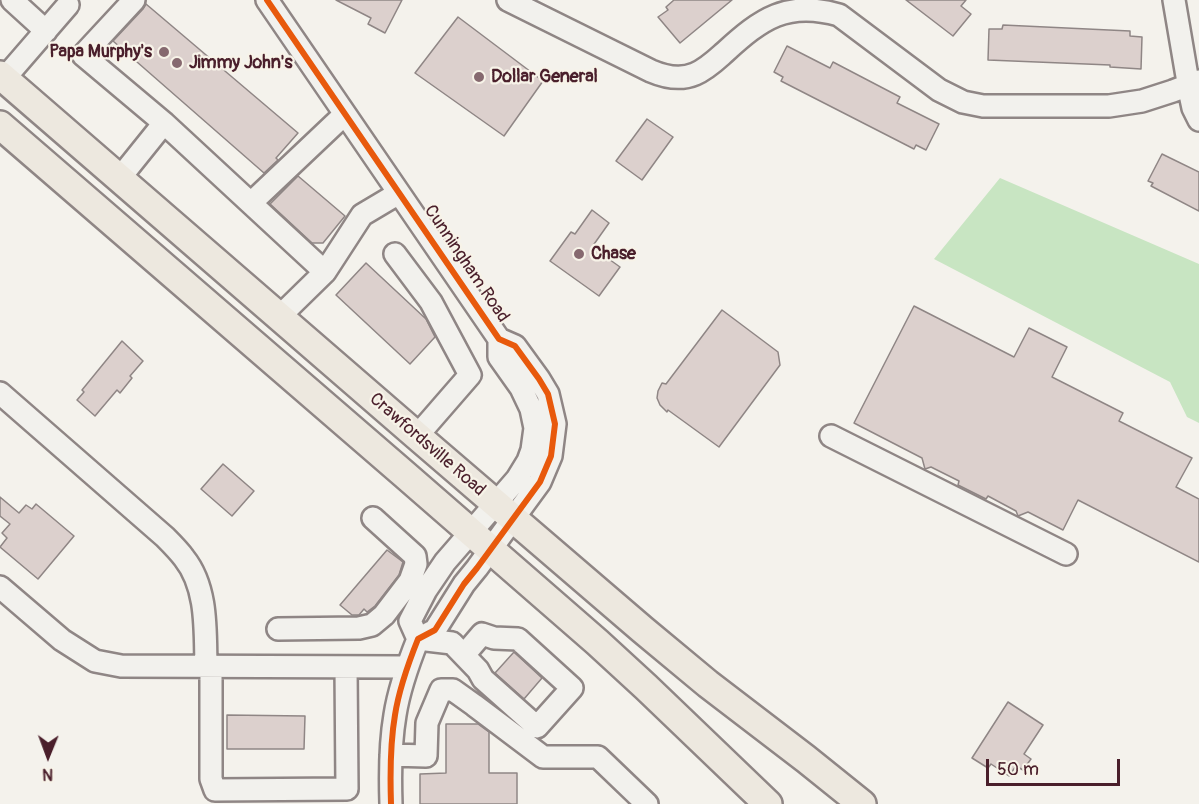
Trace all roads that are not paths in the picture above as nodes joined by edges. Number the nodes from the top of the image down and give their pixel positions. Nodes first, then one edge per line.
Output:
1 (12, 0) edge
2 (134, 0) edge
3 (267, 0) edge
4 (508, 0) edge
5 (1174, 0) edge
6 (68, 5) dead end
7 (46, 31) junction
8 (2, 77) edge
9 (1193, 83) edge
10 (345, 114) junction
11 (1199, 120) edge
12 (164, 123) junction
13 (0, 125) edge
14 (119, 178) junction
15 (399, 193) junction
16 (250, 203) junction
17 (395, 254) dead end
18 (325, 272) junction
19 (459, 281) junction
20 (431, 302) junction
21 (279, 317) junction
22 (0, 393) edge
23 (417, 436) junction
24 (831, 436) dead end
25 (504, 511) junction
26 (372, 518) dead end
27 (481, 541) junction
28 (1066, 554) dead end
29 (0, 587) edge
30 (278, 628) dead end
31 (418, 639) junction
32 (464, 655) junction
33 (208, 667) junction
34 (346, 667) junction
35 (407, 668) junction
36 (391, 755) junction
37 (391, 804) edge
38 (647, 804) edge
39 (768, 804) edge
40 (862, 804) edge

1 - 7 street
2 - 12 street
3 - 10 street, Cunningham Road
4 - 9 street
5 - 9 street
6 - 7 street
7 - 8 street
8 - 14 main road, Crawfordsville Road
9 - 11 street
10 - 15 street, Cunningham Road
10 - 16 street
12 - 14 street
12 - 16 street
13 - 27 main road, Crawfordsville Road
14 - 21 main road, Crawfordsville Road
15 - 18 street
15 - 19 street, Cunningham Road
16 - 18 street
17 - 20 street
18 - 21 street
19 - 20 street
19 - 25 street, Cunningham Road
20 - 23 street
21 - 23 main road, Crawfordsville Road
22 - 33 street
23 - 25 main road, Crawfordsville Road
24 - 28 street
25 - 27 street, Cunningham Road
25 - 40 main road, Crawfordsville Road
26 - 30 street
27 - 31 street
27 - 31 street
27 - 39 main road, Crawfordsville Road
29 - 33 street
31 - 32 street
31 - 35 street
32 - 32 street
33 - 34 street
33 - 34 street
34 - 35 street
35 - 36 street
36 - 37 street
36 - 38 street

